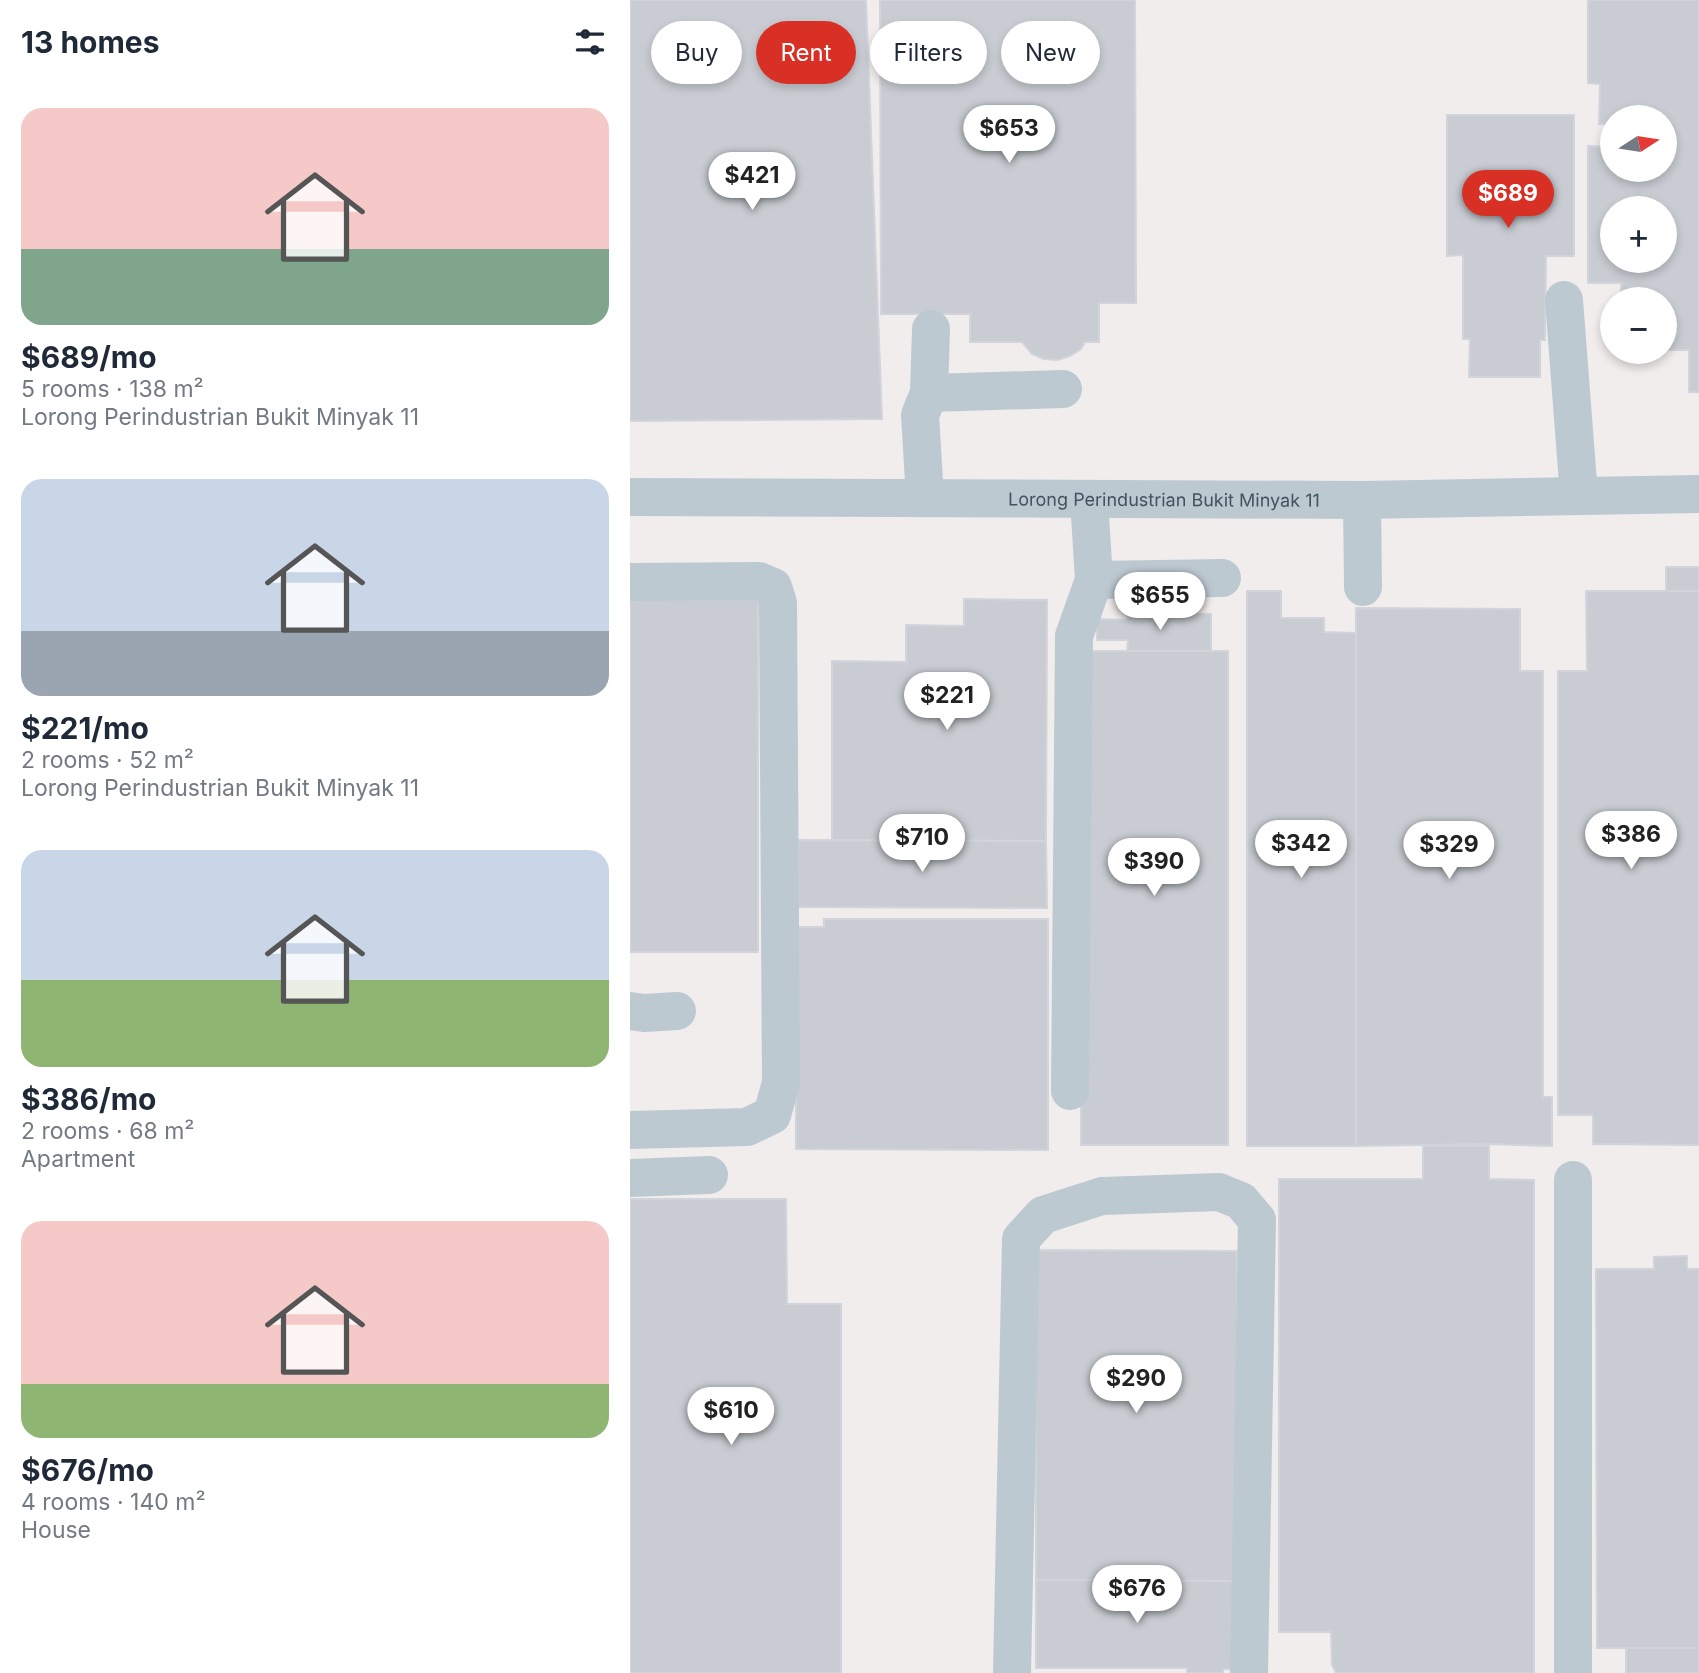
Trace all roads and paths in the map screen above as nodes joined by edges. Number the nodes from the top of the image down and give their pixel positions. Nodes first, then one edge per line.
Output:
1 (1564, 300) dead end
2 (931, 329) dead end
3 (1063, 389) dead end
4 (929, 393) junction
5 (1699, 494) edge
6 (1579, 496) junction
7 (630, 498) edge
8 (925, 498) junction
9 (1089, 499) junction
10 (1362, 500) junction
11 (1222, 578) dead end
12 (1094, 580) junction
13 (630, 582) edge
14 (1363, 587) dead end
15 (630, 1011) edge
16 (677, 1011) dead end
17 (1070, 1091) dead end
18 (630, 1130) edge
19 (709, 1175) dead end
20 (630, 1178) edge
21 (1573, 1180) dead end
22 (1012, 1673) edge
23 (1249, 1673) edge
24 (1573, 1673) edge

1 - 6 street
2 - 4 street
3 - 4 street
4 - 8 street
5 - 6 street, Lorong Perindustrian Bukit Minyak 11
6 - 10 street, Lorong Perindustrian Bukit Minyak 11
7 - 8 street, Lorong Perindustrian Bukit Minyak 11
8 - 9 street, Lorong Perindustrian Bukit Minyak 11
9 - 10 street, Lorong Perindustrian Bukit Minyak 11
9 - 12 street
10 - 14 street
11 - 12 street
12 - 17 street
13 - 18 street
15 - 16 street
19 - 20 street
21 - 24 street
22 - 23 street

